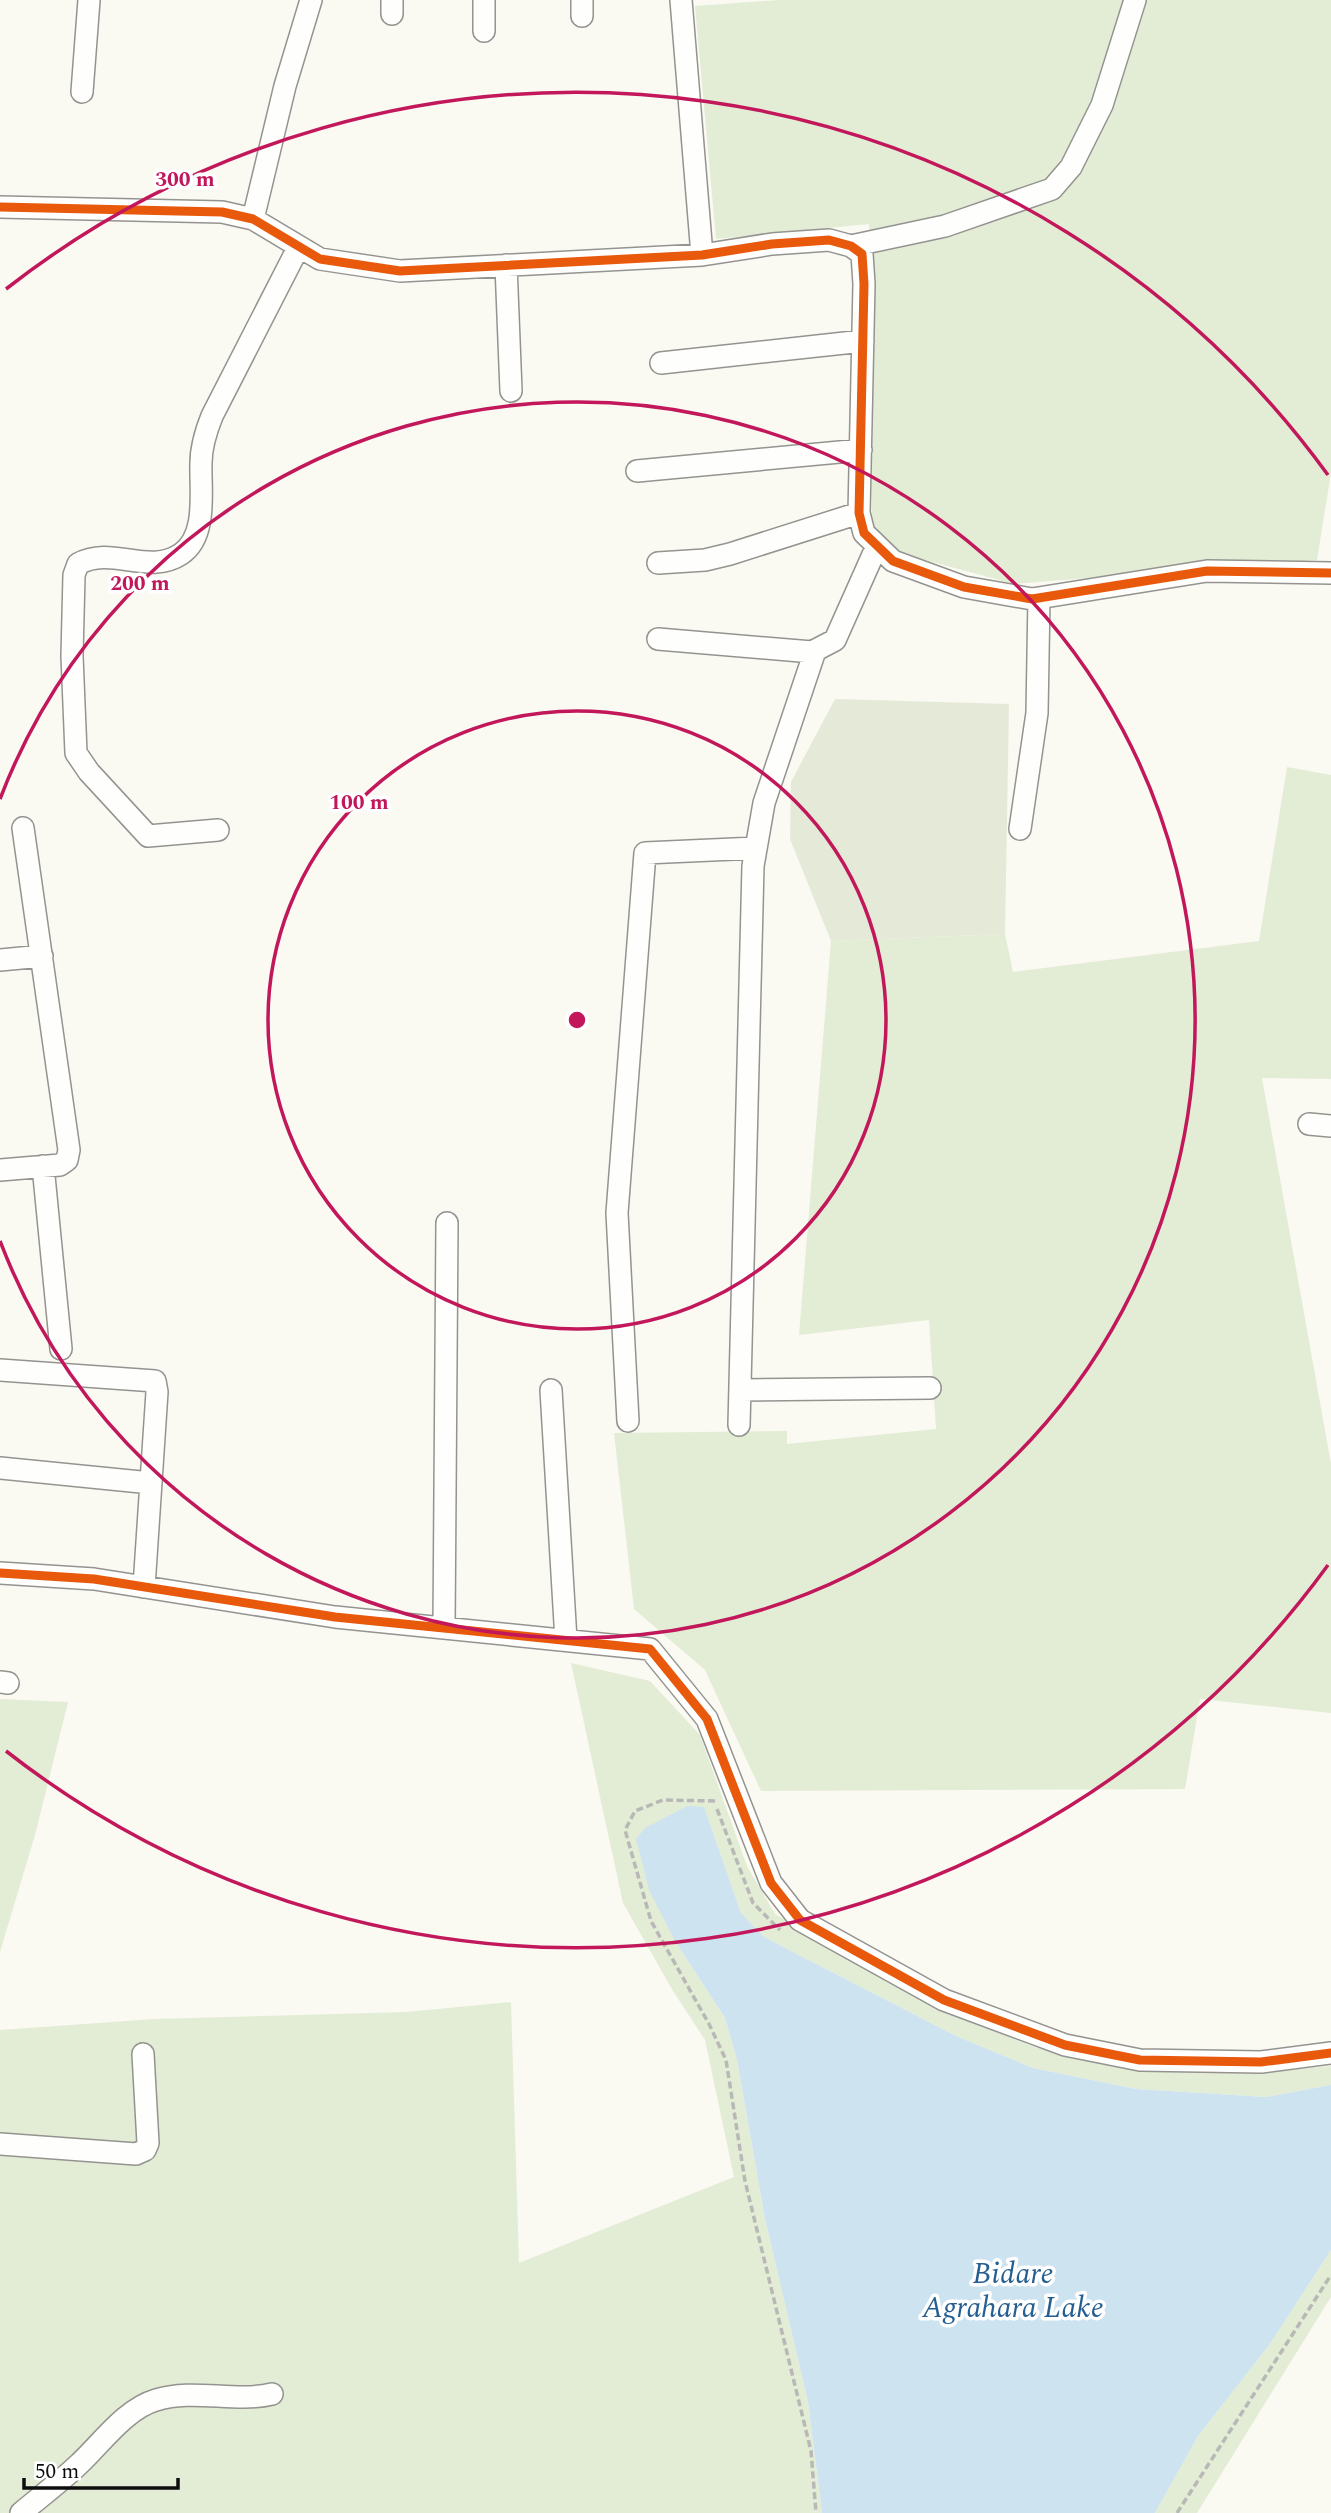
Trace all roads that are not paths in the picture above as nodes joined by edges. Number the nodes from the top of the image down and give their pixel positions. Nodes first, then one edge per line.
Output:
1 (89, 0) edge
2 (311, 0) edge
3 (484, 0) edge
4 (681, 0) edge
5 (1135, 0) edge
6 (484, 32) dead end
7 (82, 92) dead end
8 (0, 207) edge
9 (253, 219) junction
10 (851, 246) junction
11 (298, 248) junction
12 (702, 255) junction
13 (506, 265) junction
14 (863, 341) junction
15 (661, 363) dead end
16 (511, 391) dead end
17 (861, 450) junction
18 (637, 471) dead end
19 (859, 513) junction
20 (876, 548) junction
21 (658, 563) dead end
22 (1331, 573) edge
23 (1039, 598) junction
24 (658, 639) dead end
25 (815, 651) junction
26 (23, 828) dead end
27 (1020, 829) dead end
28 (218, 830) dead end
29 (756, 848) junction
30 (42, 956) junction
31 (0, 961) edge
32 (1309, 1124) dead end
33 (1331, 1126) edge
34 (43, 1166) junction
35 (0, 1170) edge
36 (447, 1223) dead end
37 (61, 1349) dead end
38 (0, 1370) edge
39 (930, 1388) dead end
40 (551, 1390) dead end
41 (740, 1390) junction
42 (628, 1421) dead end
43 (739, 1425) dead end
44 (0, 1468) edge
45 (151, 1483) junction
46 (0, 1573) edge
47 (144, 1587) junction
48 (444, 1628) junction
49 (566, 1640) junction
50 (1331, 2053) edge
51 (143, 2054) dead end
52 (0, 2144) edge
53 (272, 2393) dead end
54 (20, 2513) edge

1 - 7 street
2 - 9 street
3 - 6 street
4 - 12 street
5 - 10 street
8 - 9 street
9 - 11 street
10 - 12 street
10 - 14 street
11 - 13 street
11 - 28 street
12 - 13 street
13 - 16 street
14 - 15 street
14 - 17 street
17 - 18 street
17 - 19 street
19 - 20 street
19 - 21 street
20 - 23 street
20 - 25 street
22 - 23 street
23 - 27 street
24 - 25 street
25 - 29 street
26 - 30 street
29 - 41 street
29 - 42 street
30 - 31 street
30 - 34 street
32 - 33 street
34 - 35 street
34 - 37 street
36 - 48 street
38 - 45 street
39 - 41 street
40 - 49 street
41 - 43 street
44 - 45 street
45 - 47 street
46 - 47 street
47 - 48 street
48 - 49 street
49 - 50 street
51 - 52 street
53 - 54 street

